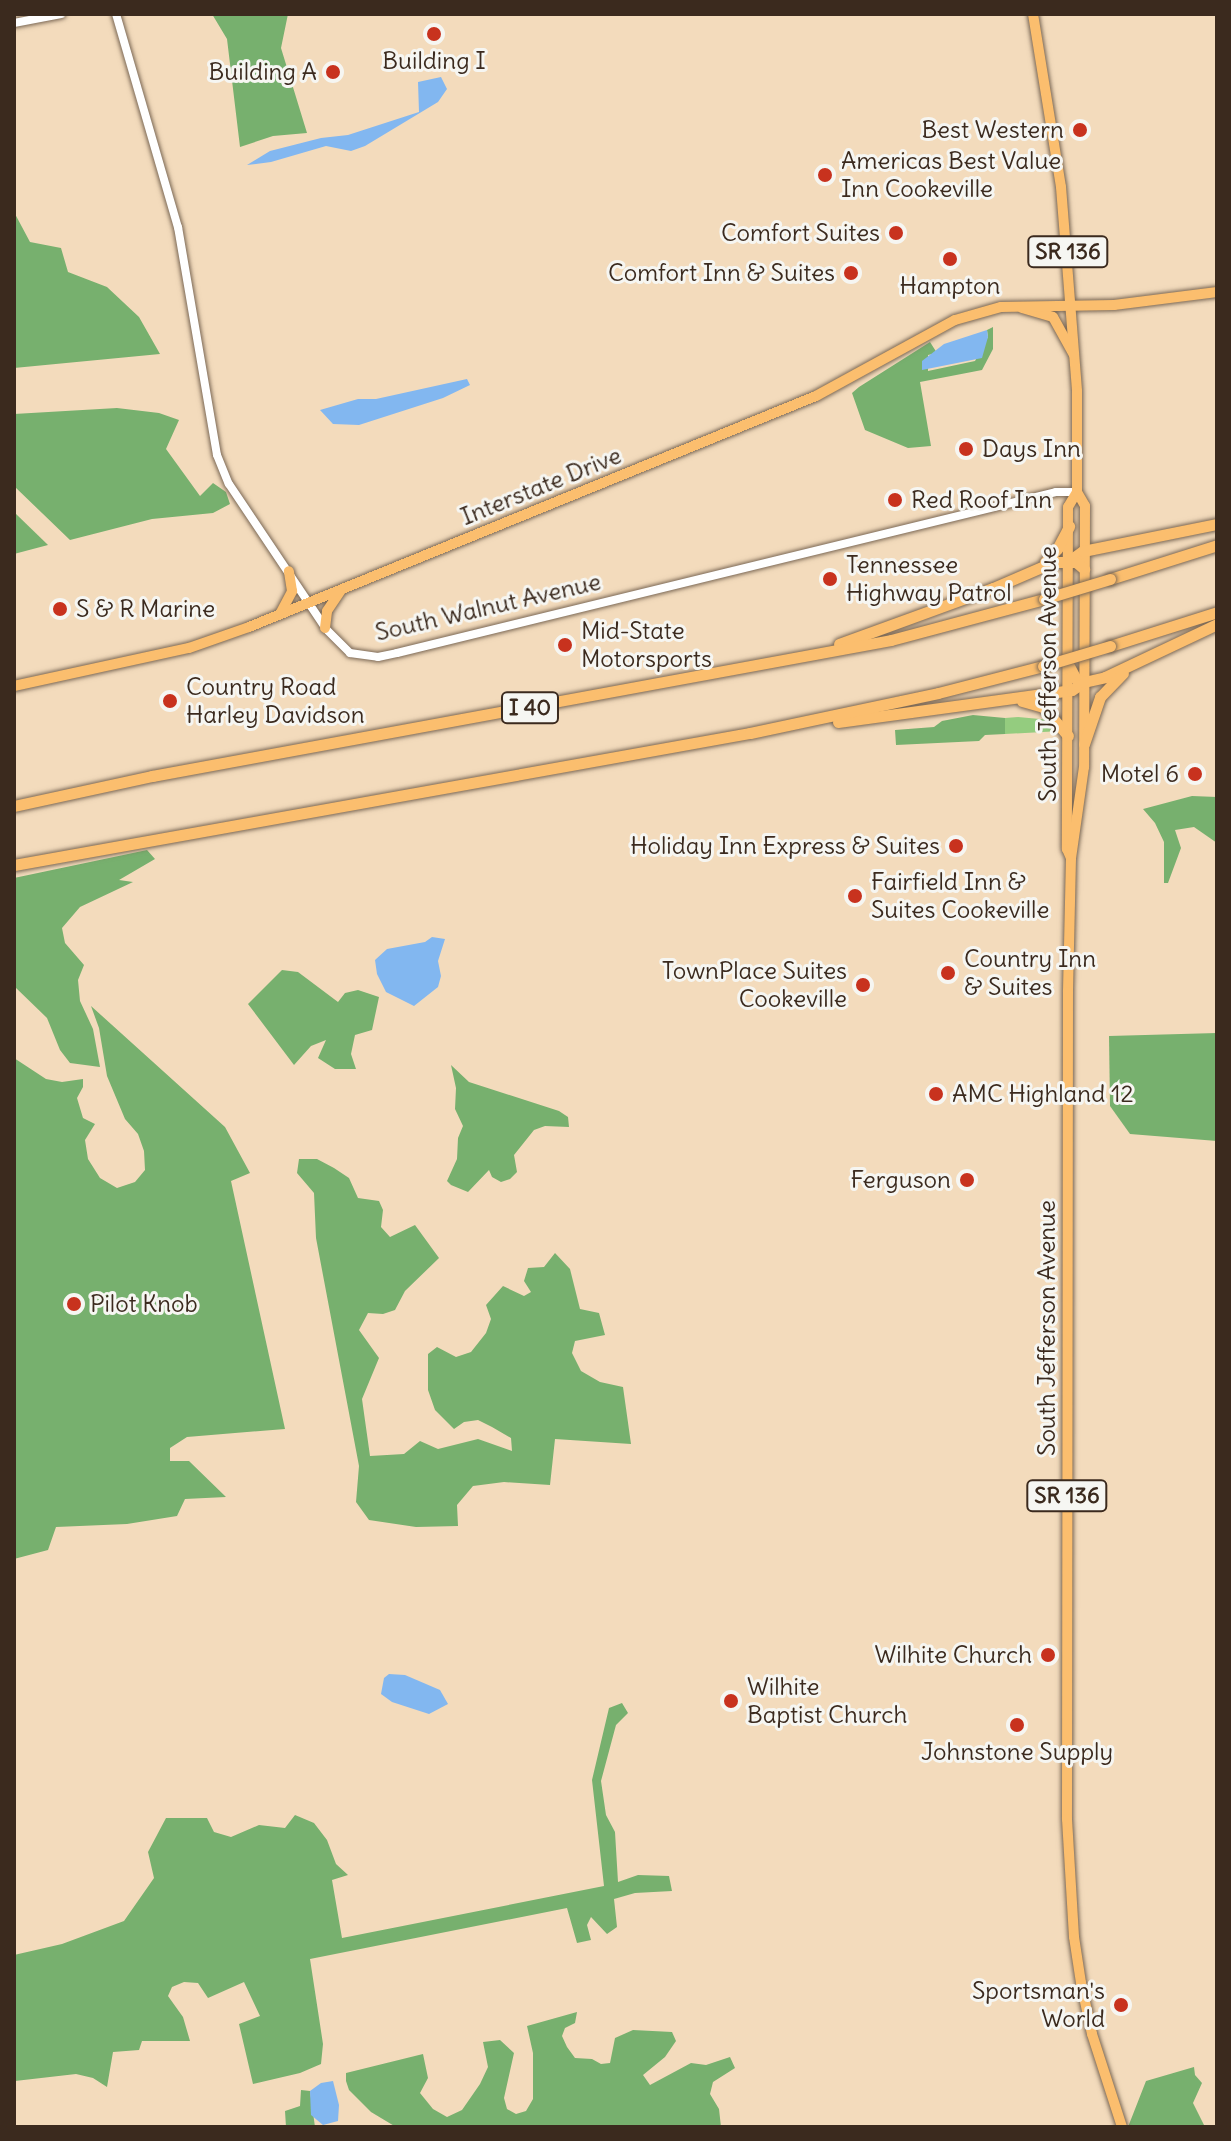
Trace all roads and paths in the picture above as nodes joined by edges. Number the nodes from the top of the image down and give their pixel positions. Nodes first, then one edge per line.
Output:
1 (61, 14) edge
2 (116, 14) edge
3 (1033, 14) edge
4 (14, 23) edge
5 (1217, 292) edge
6 (1016, 306) junction
7 (1072, 306) junction
8 (1075, 358) junction
9 (1077, 492) junction
10 (1217, 524) edge
11 (1069, 526) junction
12 (1217, 545) edge
13 (1083, 551) junction
14 (1069, 561) junction
15 (1039, 569) junction
16 (1084, 569) junction
17 (289, 571) junction
18 (341, 589) junction
19 (309, 601) junction
20 (1217, 612) edge
21 (280, 614) junction
22 (1217, 624) edge
23 (325, 628) junction
24 (1148, 657) junction
25 (778, 663) junction
26 (1068, 664) junction
27 (1084, 682) junction
28 (14, 686) edge
29 (1068, 691) junction
30 (997, 702) junction
31 (750, 733) junction
32 (1068, 736) junction
33 (1084, 744) junction
34 (14, 806) edge
35 (1071, 858) junction
36 (14, 865) edge
37 (1122, 2127) edge

1 - 4 street
2 - 17 street, South Walnut Avenue
3 - 7 main road, South Jefferson Avenue / SR 136
5 - 7 main road, Interstate Drive
6 - 7 main road, Interstate Drive
6 - 8 main road
6 - 18 main road, Interstate Drive
7 - 8 main road, South Jefferson Avenue / SR 136
8 - 9 main road, South Jefferson Avenue / SR 136
9 - 11 main road, South Jefferson Avenue / SR 136
9 - 13 main road, South Jefferson Avenue / SR 136
9 - 23 street, South Walnut Avenue
10 - 13 highway
11 - 14 main road, South Jefferson Avenue / SR 136
11 - 15 highway
12 - 25 highway, I 40, bridge
13 - 14 highway
13 - 16 main road, South Jefferson Avenue / SR 136
14 - 15 highway
14 - 16 highway
14 - 26 main road, South Jefferson Avenue / SR 136
15 - 25 highway
16 - 27 main road, South Jefferson Avenue / SR 136
17 - 19 street, South Walnut Avenue
17 - 21 main road
18 - 19 main road, Interstate Drive
18 - 23 main road
19 - 21 main road, Interstate Drive
19 - 23 street, South Walnut Avenue
20 - 31 highway, bridge
21 - 28 main road, Interstate Drive
22 - 24 highway
24 - 27 highway
24 - 33 highway
25 - 34 highway, I 40
26 - 27 highway
26 - 29 main road, South Jefferson Avenue / SR 136
27 - 29 highway
27 - 33 main road, South Jefferson Avenue / SR 136
29 - 30 highway
29 - 32 main road, South Jefferson Avenue / SR 136
30 - 31 highway
30 - 32 highway
31 - 36 highway
32 - 35 main road, South Jefferson Avenue / SR 136
33 - 35 main road, South Jefferson Avenue / SR 136
35 - 37 main road, South Jefferson Avenue / SR 136

